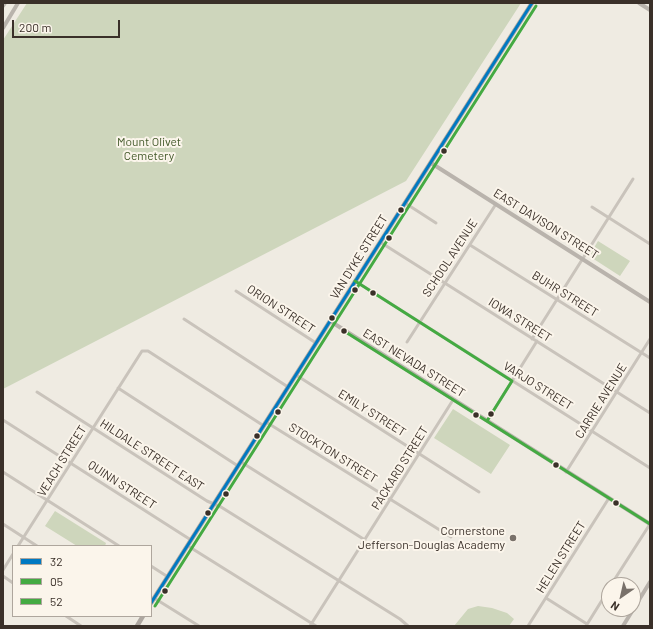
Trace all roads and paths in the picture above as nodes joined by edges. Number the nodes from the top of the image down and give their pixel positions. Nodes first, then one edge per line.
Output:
1 (5, 3) edge
2 (18, 3) edge
3 (532, 3) edge
4 (639, 3) edge
5 (3, 6) edge
6 (650, 10) edge
7 (3, 28) edge
8 (431, 163) junction
9 (633, 179) dead end
10 (405, 203) junction
11 (496, 204) junction
12 (592, 207) dead end
13 (609, 218) junction
14 (436, 223) dead end
15 (380, 242) junction
16 (470, 244) junction
17 (650, 244) edge
18 (583, 259) junction
19 (355, 281) junction
20 (445, 283) junction
21 (236, 291) dead end
22 (557, 300) junction
23 (650, 302) edge
24 (184, 319) dead end
25 (330, 321) junction
26 (420, 322) junction
27 (532, 338) junction
28 (650, 339) edge
29 (537, 341) junction
30 (407, 342) dead end
31 (316, 343) junction
32 (148, 351) joint
33 (641, 353) junction
34 (650, 358) edge
35 (296, 376) junction
36 (512, 380) junction
37 (288, 387) junction
38 (118, 388) junction
39 (37, 392) dead end
40 (617, 392) junction
41 (453, 400) junction
42 (650, 413) edge
43 (3, 420) edge
44 (487, 421) junction
45 (265, 424) junction
46 (93, 428) junction
47 (592, 431) junction
48 (420, 454) junction
49 (71, 463) junction
50 (240, 464) junction
51 (650, 468) edge
52 (3, 472) edge
53 (566, 472) junction
54 (480, 492) dead end
55 (609, 498) junction
56 (47, 500) junction
57 (390, 500) junction
58 (214, 504) junction
59 (3, 524) edge
60 (650, 524) edge
61 (24, 537) junction
62 (450, 538) dead end
63 (191, 540) junction
64 (365, 540) junction
65 (19, 545) edge
66 (36, 545) edge
67 (117, 545) edge
68 (188, 546) junction
69 (12, 556) edge
70 (152, 567) edge
71 (3, 570) edge
72 (3, 576) edge
73 (168, 577) junction
74 (616, 577) edge
75 (339, 581) junction
76 (12, 582) edge
77 (650, 582) edge
78 (154, 598) junction
79 (546, 598) junction
80 (152, 601) edge
81 (601, 602) edge
82 (68, 617) edge
83 (142, 617) edge
84 (403, 622) junction
85 (311, 625) edge
86 (587, 625) edge
87 (81, 626) edge
88 (137, 626) edge
89 (199, 626) edge
90 (316, 626) edge
91 (401, 626) edge
92 (408, 626) edge
93 (528, 626) edge
94 (622, 626) edge

1 - 5 street
2 - 7 street
3 - 8 main road, VAN DYKE STREET
4 - 6 street
8 - 10 main road, VAN DYKE STREET
8 - 11 street, EAST DAVISON STREET
9 - 13 street
10 - 14 street
10 - 15 main road, VAN DYKE STREET
11 - 16 street, SCHOOL AVENUE
11 - 18 street, EAST DAVISON STREET
12 - 13 street
13 - 17 street
13 - 18 street
15 - 19 main road, VAN DYKE STREET
15 - 20 street, IOWA STREET
16 - 20 street, SCHOOL AVENUE
16 - 22 street, BUHR STREET
18 - 22 street
18 - 23 street, EAST DAVISON STREET
19 - 25 main road, VAN DYKE STREET
19 - 26 street, VARJO STREET
20 - 26 street, SCHOOL AVENUE
20 - 27 street, IOWA STREET
21 - 31 street, ORION STREET
22 - 27 street
22 - 33 street, BUHR STREET
24 - 37 street
25 - 31 main road, VAN DYKE STREET
25 - 41 street, EAST NEVADA STREET
26 - 30 street, SCHOOL AVENUE
26 - 36 street, VARJO STREET
27 - 29 street, IOWA STREET
28 - 33 street, CARRIE AVENUE
29 - 36 street
29 - 40 street, IOWA STREET
31 - 35 main road, VAN DYKE STREET
32 - 38 street, VEACH STREET
32 - 45 street, STOCKTON STREET
33 - 34 street, BUHR STREET
33 - 40 street, CARRIE AVENUE
35 - 37 main road, VAN DYKE STREET
35 - 48 street, EMILY STREET
36 - 44 street
36 - 47 street, VARJO STREET
37 - 45 main road, VAN DYKE STREET
38 - 46 street, VEACH STREET
38 - 50 street
39 - 46 street, HILDALE STREET EAST
40 - 42 street, IOWA STREET
40 - 47 street, CARRIE AVENUE
41 - 44 street, EAST NEVADA STREET
41 - 48 street, PACKARD STREET
43 - 49 street, QUINN STREET
44 - 53 street, EAST NEVADA STREET
45 - 50 main road, VAN DYKE STREET
45 - 57 street, STOCKTON STREET
46 - 49 street, VEACH STREET
46 - 58 street, HILDALE STREET EAST
47 - 51 street, VARJO STREET
47 - 53 street, CARRIE AVENUE
48 - 54 street, EMILY STREET
48 - 57 street, PACKARD STREET
49 - 56 street, VEACH STREET
49 - 63 street, QUINN STREET
50 - 58 main road, VAN DYKE STREET
50 - 64 street
52 - 56 street
53 - 55 street, EAST NEVADA STREET
55 - 60 street, EAST NEVADA STREET
55 - 79 street, HELEN STREET
56 - 61 street, VEACH STREET
56 - 67 street
57 - 62 street, STOCKTON STREET
57 - 64 street, PACKARD STREET
58 - 63 main road, VAN DYKE STREET
58 - 75 street, HILDALE STREET EAST
59 - 61 street
60 - 74 street
61 - 65 street, VEACH STREET
61 - 66 street
63 - 68 main road, VAN DYKE STREET
64 - 75 street, PACKARD STREET
68 - 73 main road, VAN DYKE STREET
68 - 85 street
69 - 71 street
70 - 73 street
72 - 76 street
73 - 78 main road, VAN DYKE STREET
75 - 84 street, HILDALE STREET EAST
75 - 85 street, PACKARD STREET
77 - 94 street
78 - 80 main road, VAN DYKE STREET
78 - 89 street
79 - 86 street
79 - 93 street, HELEN STREET
81 - 86 street
82 - 87 street
83 - 88 main road
84 - 91 street
84 - 92 street, HILDALE STREET EAST
85 - 90 street

